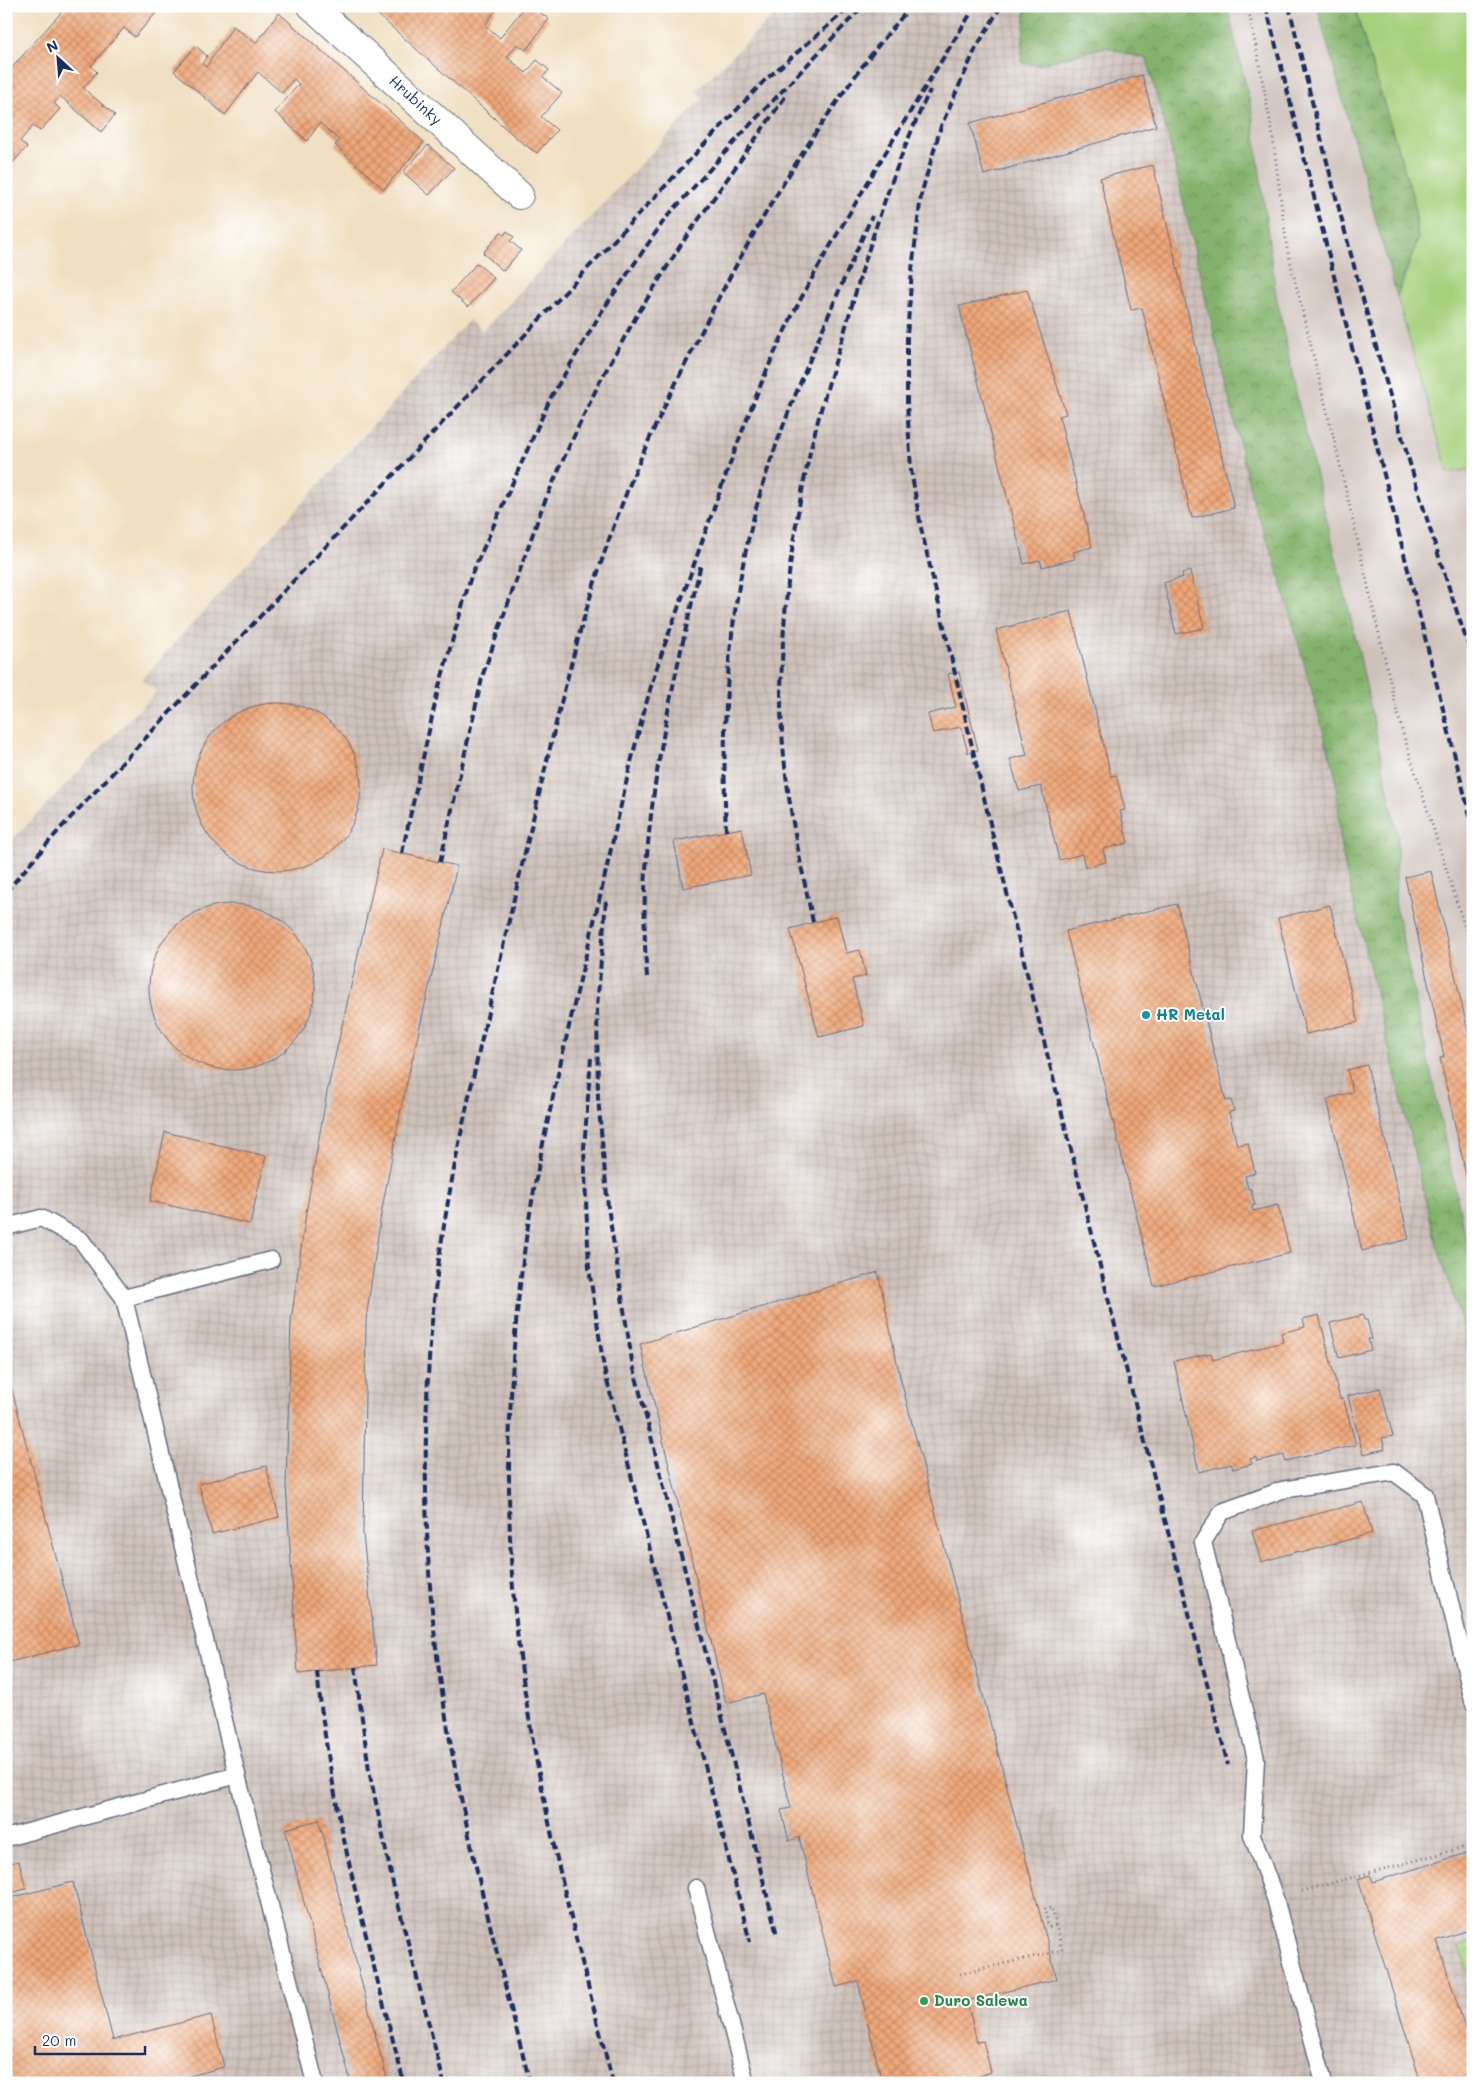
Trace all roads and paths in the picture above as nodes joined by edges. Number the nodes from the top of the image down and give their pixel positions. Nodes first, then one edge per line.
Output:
1 (312, 6) edge
2 (1248, 6) edge
3 (519, 196) dead end
4 (1473, 953) edge
5 (6, 1228) edge
6 (271, 1260) dead end
7 (124, 1298) junction
8 (1473, 1701) edge
9 (237, 1775) junction
10 (6, 1838) edge
11 (1473, 1845) edge
12 (1316, 1887) dead end
13 (696, 1888) dead end
14 (1056, 1925) junction
15 (960, 1974) dead end
16 (315, 2083) edge
17 (746, 2083) edge
18 (1324, 2083) edge

1 - 3 street, Hrubinky
2 - 4 path
5 - 7 lane
6 - 7 lane
7 - 9 lane
8 - 18 lane
9 - 10 lane
9 - 16 lane
11 - 12 path
13 - 17 lane
14 - 14 path
14 - 15 path

